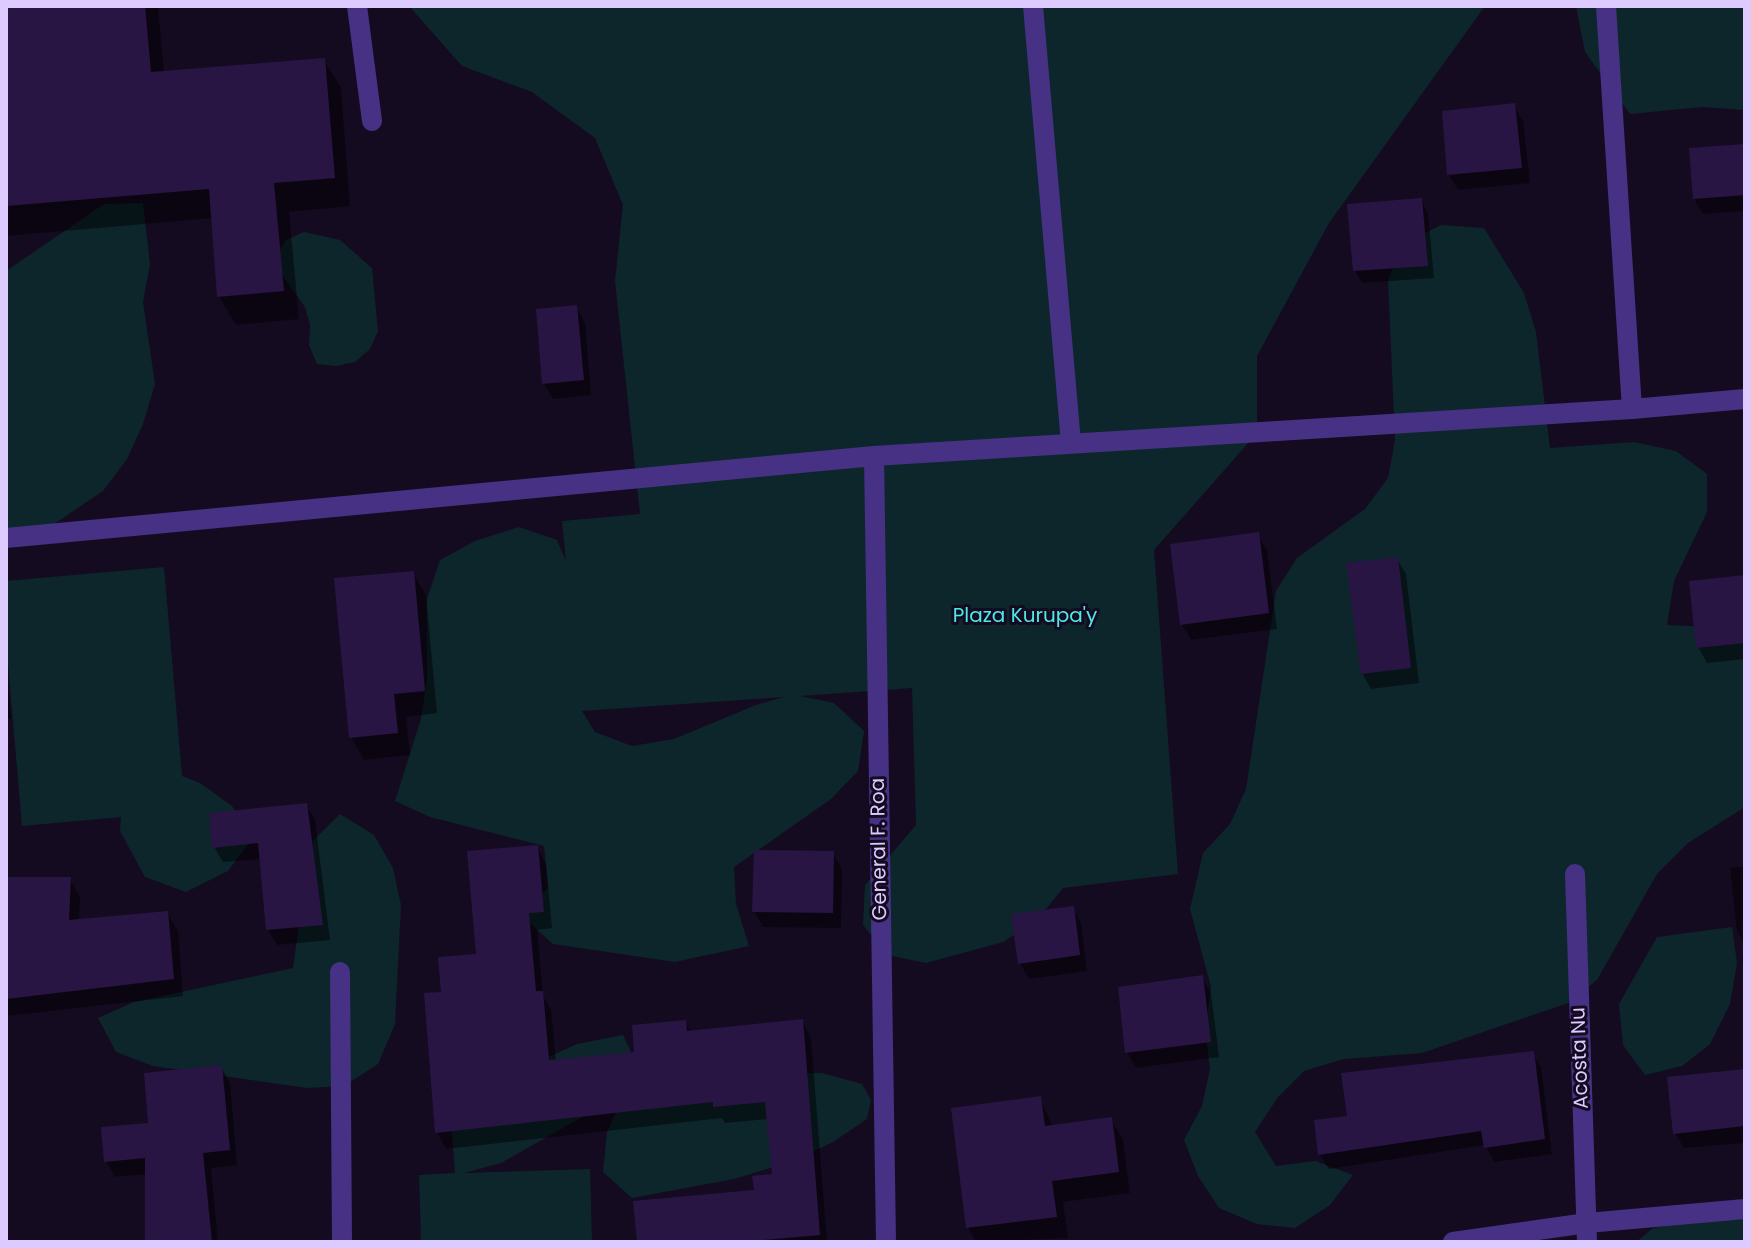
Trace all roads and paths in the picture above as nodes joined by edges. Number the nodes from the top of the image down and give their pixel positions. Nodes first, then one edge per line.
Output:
1 (357, 6) edge
2 (1033, 6) edge
3 (1606, 6) edge
4 (372, 121) dead end
5 (1745, 399) edge
6 (1632, 409) junction
7 (1071, 443) junction
8 (874, 456) junction
9 (6, 538) edge
10 (1575, 874) dead end
11 (340, 972) dead end
12 (1745, 1209) edge
13 (1587, 1232) edge
14 (342, 1242) edge
15 (886, 1242) edge
16 (1453, 1242) edge

1 - 4 street
2 - 7 street
3 - 6 street
5 - 6 street
6 - 7 street
7 - 8 street
8 - 9 street
8 - 15 street, General F. Roa
10 - 13 street, Acosta Nu
11 - 14 street
12 - 13 street
13 - 16 street

